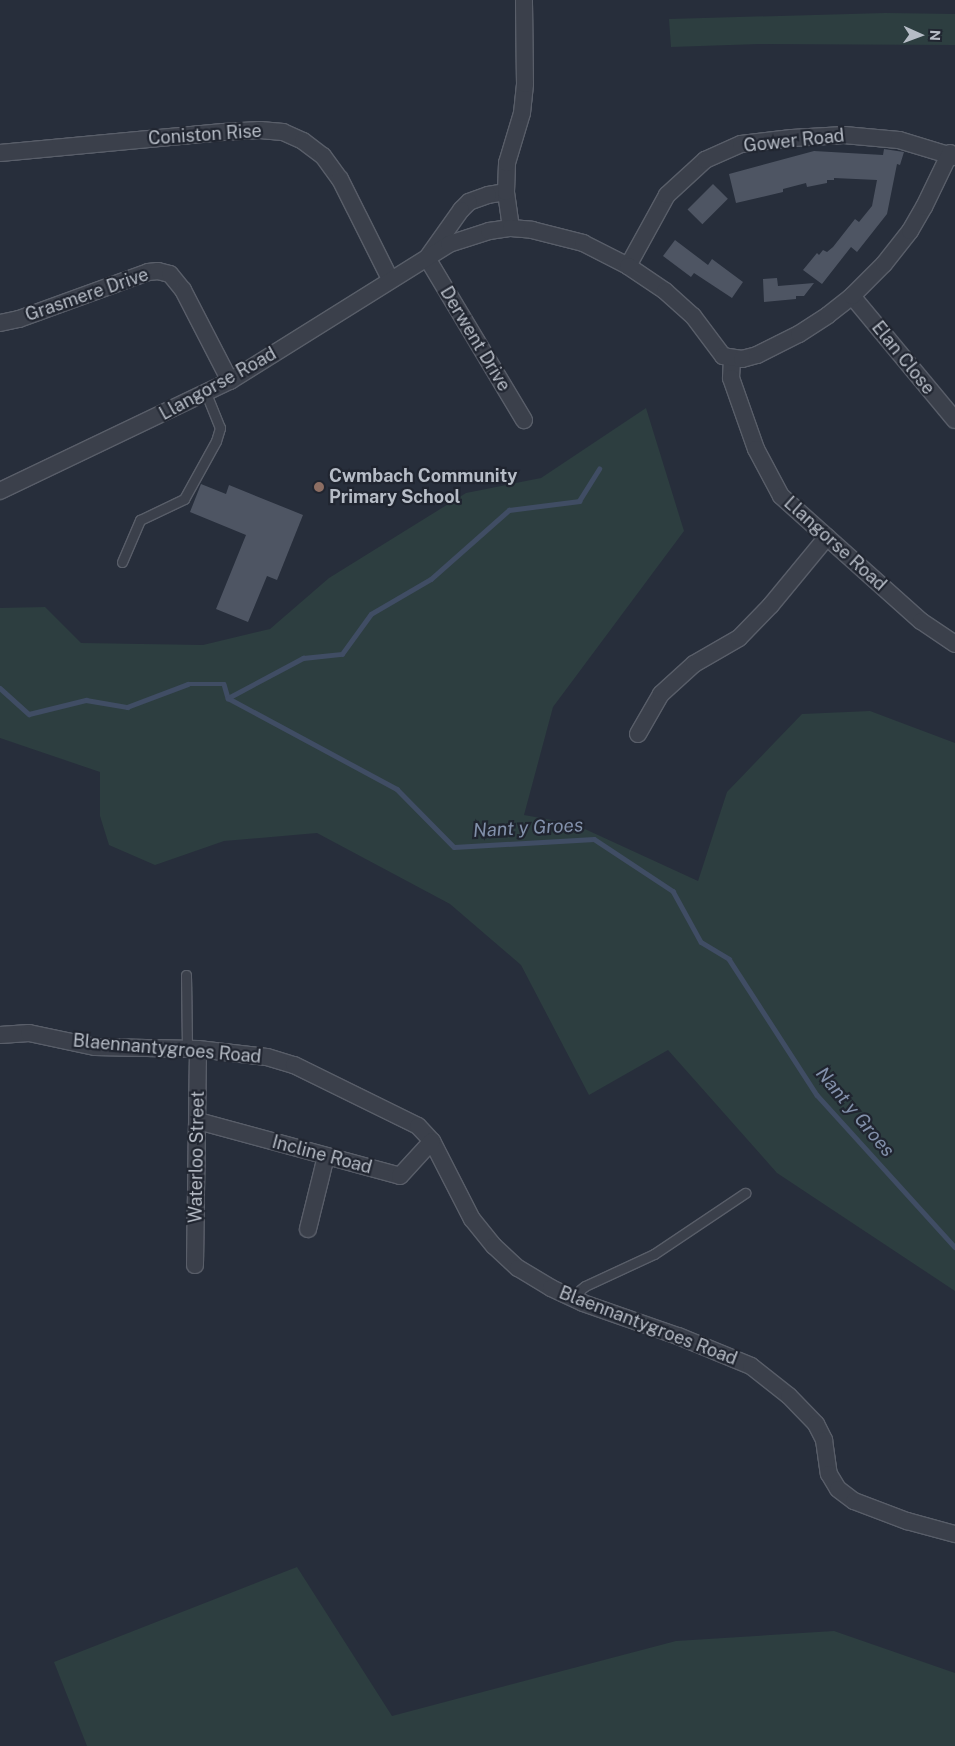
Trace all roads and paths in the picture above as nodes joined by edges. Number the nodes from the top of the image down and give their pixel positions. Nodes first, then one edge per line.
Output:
1 (524, 0) edge
2 (0, 153) edge
3 (952, 155) edge
4 (506, 192) junction
5 (512, 228) junction
6 (426, 258) junction
7 (628, 266) junction
8 (390, 279) junction
9 (852, 296) junction
10 (0, 323) edge
11 (732, 359) junction
12 (230, 381) junction
13 (206, 394) junction
14 (524, 420) dead end
15 (955, 420) edge
16 (0, 491) edge
17 (827, 537) junction
18 (122, 562) dead end
19 (955, 644) edge
20 (638, 734) dead end
21 (186, 975) dead end
22 (0, 1035) edge
23 (193, 1049) junction
24 (198, 1121) junction
25 (432, 1141) junction
26 (326, 1156) junction
27 (745, 1193) dead end
28 (308, 1229) dead end
29 (195, 1265) dead end
30 (577, 1301) junction
31 (955, 1534) edge

1 - 4 street
2 - 8 street, Coniston Rise
3 - 7 street, Gower Road
3 - 9 street
4 - 5 street
4 - 6 street, Llangorse Road
5 - 6 street, Llangorse Road
5 - 7 street, Llangorse Road
6 - 8 street, Llangorse Road
6 - 14 street, Derwent Drive
7 - 11 street, Llangorse Road
8 - 12 street, Llangorse Road
9 - 11 street
9 - 15 street, Elan Close
10 - 12 street, Grasmere Drive
11 - 17 street, Llangorse Road
12 - 13 street, Llangorse Road
13 - 16 street, Llangorse Road
13 - 18 lane
17 - 19 street, Llangorse Road
17 - 20 street
21 - 23 lane
22 - 23 street, Blaennantygroes Road
23 - 24 street, Waterloo Street
23 - 25 street, Blaennantygroes Road
24 - 26 street, Incline Road
24 - 29 street, Waterloo Street
25 - 26 street, Incline Road
25 - 30 street, Blaennantygroes Road
26 - 28 street
27 - 30 lane
30 - 31 street, Blaennantygroes Road

